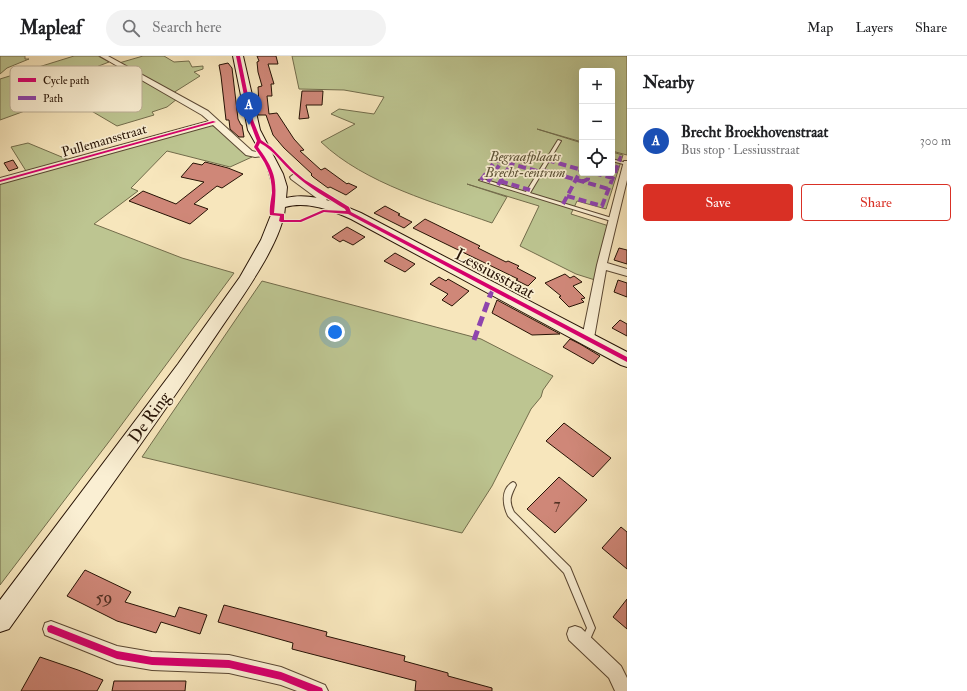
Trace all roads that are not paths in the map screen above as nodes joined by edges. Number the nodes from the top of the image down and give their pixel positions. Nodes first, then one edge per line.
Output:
1 (103, 56) edge
2 (238, 56) edge
3 (121, 66) edge
4 (142, 77) edge
5 (214, 122) junction
6 (559, 141) dead end
7 (268, 153) junction
8 (615, 161) edge
9 (627, 163) edge
10 (294, 177) dead end
11 (481, 180) dead end
12 (0, 181) edge
13 (527, 194) junction
14 (322, 204) junction
15 (284, 207) junction
16 (349, 213) junction
17 (613, 220) junction
18 (602, 265) junction
19 (627, 273) edge
20 (246, 279) junction
21 (588, 338) junction
22 (627, 360) edge
23 (513, 485) dead end
24 (0, 620) edge
25 (52, 630) dead end
26 (580, 638) joint
27 (319, 691) edge
28 (624, 691) edge

1 - 3 street
2 - 7 main road
4 - 5 street
5 - 7 street
5 - 12 street, Pullemansstraat
6 - 13 lane
7 - 15 main road
8 - 9 lane
9 - 17 street
10 - 14 street
11 - 13 lane
13 - 17 lane
14 - 15 main road, Lessiusstraat
14 - 16 main road, Lessiusstraat
15 - 16 main road, Lessiusstraat
15 - 20 main road, De Ring
15 - 20 main road
16 - 21 main road, Lessiusstraat
17 - 18 street
18 - 19 street
18 - 21 street
20 - 24 main road, De Ring
21 - 22 main road, Lessiusstraat
23 - 26 lane
25 - 27 street
26 - 28 street

